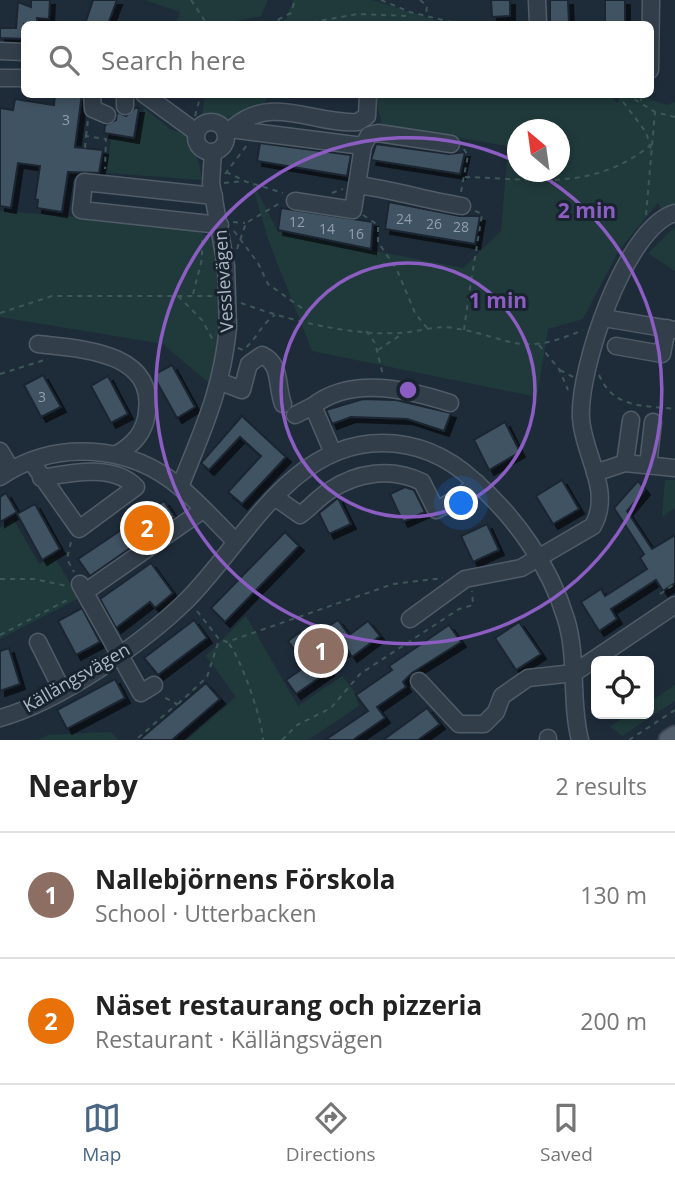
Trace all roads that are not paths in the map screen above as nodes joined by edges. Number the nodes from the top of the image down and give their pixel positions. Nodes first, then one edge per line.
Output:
1 (537, 0) edge
2 (651, 0) edge
3 (538, 21) edge
4 (651, 21) edge
5 (0, 51) edge
6 (21, 52) edge
7 (0, 78) edge
8 (21, 78) edge
9 (92, 98) edge
10 (150, 98) edge
11 (368, 98) edge
12 (107, 115) dead end
13 (193, 129) junction
14 (230, 129) junction
15 (454, 145) road end
16 (363, 146) junction
17 (217, 164) junction
18 (358, 185) junction
19 (214, 196) junction
20 (293, 201) road end
21 (462, 206) road end
22 (675, 213) edge
23 (220, 225) junction
24 (602, 323) junction
25 (671, 329) edge
26 (38, 344) dead end
27 (616, 346) dead end
28 (221, 382) junction
29 (450, 402) dead end
30 (313, 406) junction
31 (631, 420) dead end
32 (653, 422) dead end
33 (0, 451) edge
34 (333, 453) junction
35 (117, 454) junction
36 (31, 461) junction
37 (625, 463) junction
38 (648, 465) junction
39 (675, 468) edge
40 (6, 473) edge
41 (595, 474) junction
42 (41, 478) junction
43 (477, 483) junction
44 (180, 487) junction
45 (276, 498) junction
46 (204, 510) junction
47 (235, 541) junction
48 (539, 558) junction
49 (675, 605) edge
50 (410, 619) dead end
51 (38, 642) dead end
52 (119, 656) junction
53 (574, 673) junction
54 (419, 681) dead end
55 (62, 690) junction
56 (143, 692) road end
57 (0, 718) edge
58 (675, 736) edge
59 (580, 740) edge
60 (669, 740) edge

1 - 3 street
2 - 4 street
5 - 6 street
7 - 8 street
9 - 12 street
10 - 13 street
11 - 14 street
13 - 14 street
13 - 17 street
14 - 16 street
14 - 17 street
15 - 16 street
16 - 18 street
17 - 19 street, Vesslevägen
18 - 20 street
18 - 21 street
19 - 23 street, Vesslevägen
19 - 23 street
22 - 24 street
23 - 28 street, Vesslevägen, bridge
24 - 25 street
24 - 41 street
25 - 27 street
26 - 35 street
28 - 30 street
28 - 44 street, Vesslevägen
29 - 30 street
30 - 34 street
31 - 37 street
32 - 38 street
33 - 40 street
34 - 43 street, Källängsvägen
34 - 45 street, Källängsvägen
35 - 36 street
35 - 44 street
36 - 40 street
36 - 42 street
37 - 38 street
37 - 41 street
38 - 39 street
41 - 48 street
42 - 42 street
43 - 45 street
43 - 48 street, Källängsvägen
44 - 46 street
45 - 47 street, Källängsvägen
46 - 47 street
46 - 52 street
47 - 52 street, Källängsvägen
48 - 50 street
48 - 53 street, Källängsvägen
49 - 53 street
51 - 55 street
52 - 55 street, Källängsvägen
52 - 56 street
53 - 54 street
53 - 59 street, Källängsvägen
55 - 57 street, Källängsvägen
58 - 60 main road

